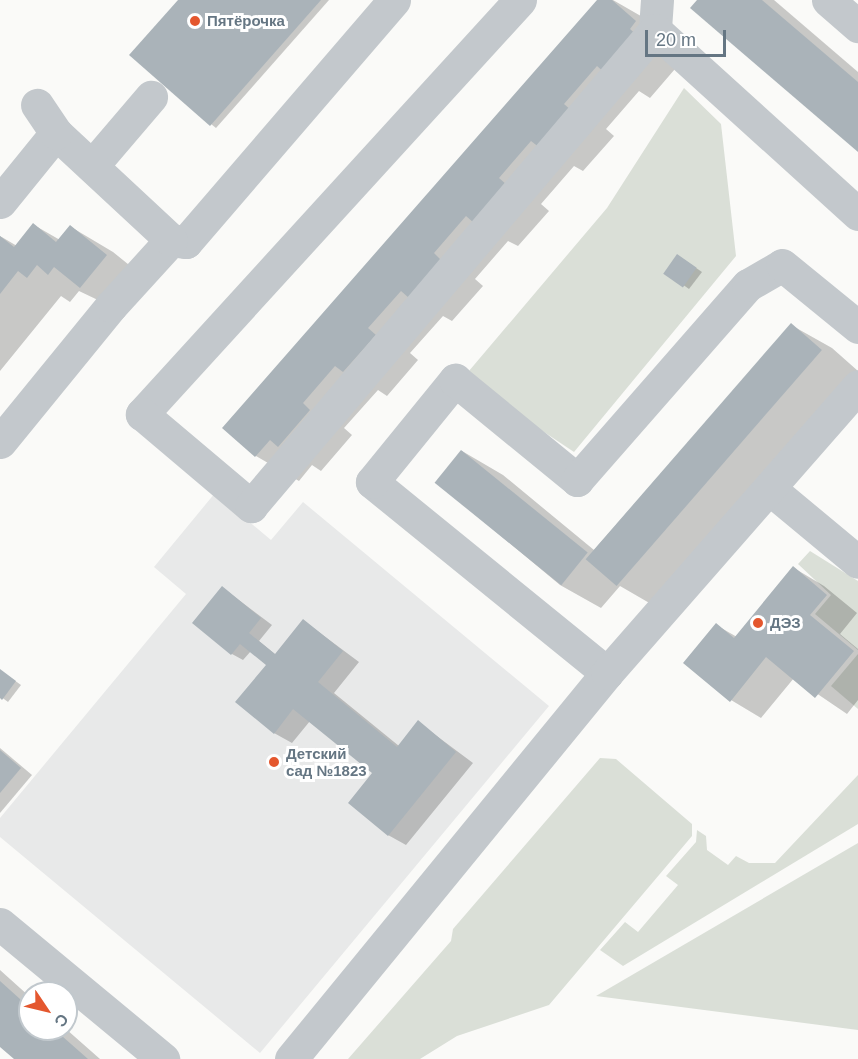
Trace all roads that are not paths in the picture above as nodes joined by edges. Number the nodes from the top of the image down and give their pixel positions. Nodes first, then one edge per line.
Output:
1 (394, 0) edge
2 (520, 0) edge
3 (828, 0) edge
4 (656, 15) edge
5 (858, 26) edge
6 (151, 97) dead end
7 (37, 105) dead end
8 (56, 133) junction
9 (92, 166) junction
10 (0, 202) edge
11 (858, 214) edge
12 (171, 240) junction
13 (858, 327) edge
14 (858, 386) edge
15 (0, 442) edge
16 (770, 489) junction
17 (858, 562) edge
18 (608, 673) junction
19 (0, 924) edge
20 (163, 1059) edge
21 (291, 1059) edge

1 - 12 lane
2 - 4 lane
3 - 5 lane
4 - 11 lane
6 - 9 lane
7 - 8 lane
8 - 9 lane
8 - 10 lane
9 - 12 lane
12 - 15 lane
13 - 18 lane
14 - 16 lane
16 - 17 lane
16 - 18 lane
18 - 21 lane
19 - 20 lane

